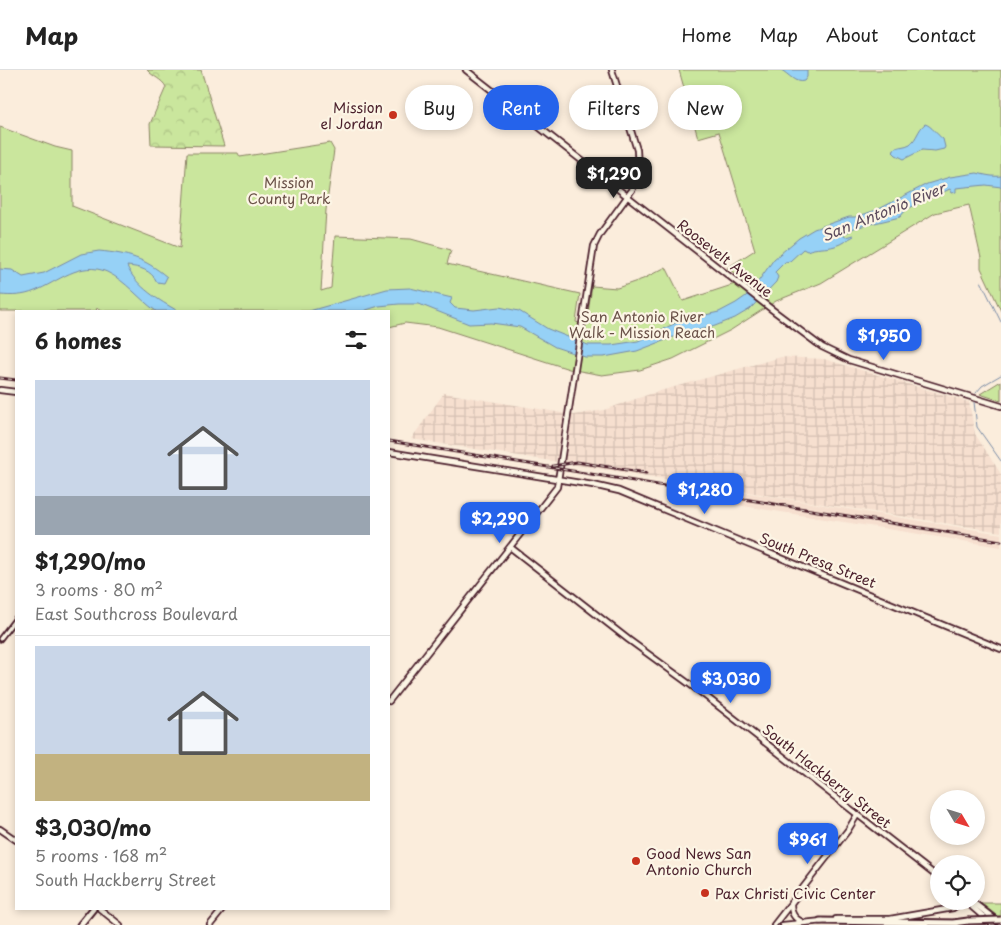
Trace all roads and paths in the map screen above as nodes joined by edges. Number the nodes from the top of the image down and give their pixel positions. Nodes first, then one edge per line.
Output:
1 (466, 70) edge
2 (612, 70) edge
3 (628, 197) junction
4 (0, 390) edge
5 (15, 392) edge
6 (1001, 406) edge
7 (390, 452) edge
8 (558, 479) junction
9 (510, 547) junction
10 (15, 619) edge
11 (0, 639) edge
12 (1001, 649) edge
13 (390, 700) edge
14 (857, 815) junction
15 (0, 829) edge
16 (15, 839) edge
17 (930, 871) edge
18 (791, 903) junction
19 (92, 910) edge
20 (101, 910) edge
21 (222, 910) edge
22 (941, 910) edge
23 (976, 910) edge
24 (984, 910) edge
25 (820, 921) junction
26 (1001, 922) edge
27 (803, 923) junction
28 (957, 923) junction
29 (793, 924) edge
30 (80, 925) edge
31 (120, 925) edge
32 (210, 925) edge
33 (774, 925) edge
34 (783, 925) edge
35 (936, 925) edge
36 (993, 925) edge

1 - 3 main road, Roosevelt Avenue
2 - 3 main road
3 - 6 main road, Roosevelt Avenue
3 - 8 main road
4 - 5 main road
7 - 8 main road, South Presa Street
8 - 9 main road
8 - 12 main road, South Presa Street
9 - 13 main road
9 - 14 main road, South Hackberry Street
10 - 11 street
14 - 17 main road, South Hackberry Street
14 - 18 main road
15 - 16 main road
18 - 27 main road
18 - 33 main road
19 - 30 highway
20 - 31 main road
21 - 32 main road
22 - 25 main road
23 - 36 main road
24 - 26 main road
25 - 27 main road
25 - 28 highway
26 - 28 highway, bridge
27 - 29 main road
28 - 35 highway
29 - 34 main road

